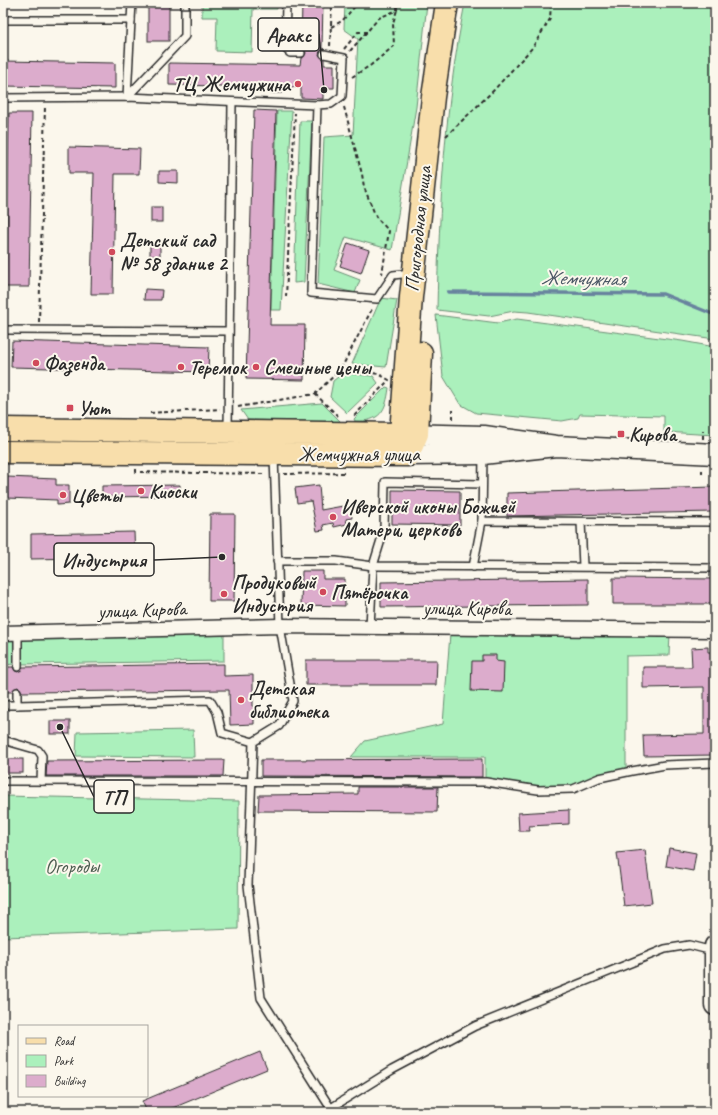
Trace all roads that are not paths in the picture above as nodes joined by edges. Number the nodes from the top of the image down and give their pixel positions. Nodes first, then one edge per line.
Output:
1 (132, 3) edge
2 (185, 3) edge
3 (286, 3) edge
4 (447, 3) edge
5 (3, 20) edge
6 (131, 20) junction
7 (301, 53) dead end
8 (324, 54) dead end
9 (127, 97) junction
10 (3, 98) edge
11 (232, 102) junction
12 (317, 105) junction
13 (422, 198) junction
14 (414, 273) junction
15 (3, 330) edge
16 (229, 331) junction
17 (356, 425) junction
18 (3, 429) edge
19 (228, 431) junction
20 (409, 434) junction
21 (556, 446) junction
22 (3, 452) edge
23 (483, 454) junction
24 (715, 454) edge
25 (408, 455) junction
26 (275, 464) junction
27 (352, 464) junction
28 (481, 484) junction
29 (482, 521) junction
30 (581, 522) junction
31 (715, 522) edge
32 (277, 561) junction
33 (373, 566) junction
34 (583, 566) junction
35 (473, 567) junction
36 (715, 568) edge
37 (280, 626) junction
38 (370, 627) junction
39 (715, 630) edge
40 (3, 633) edge
41 (18, 633) junction
42 (18, 667) dead end
43 (17, 692) dead end
44 (3, 705) edge
45 (17, 705) junction
46 (3, 740) edge
47 (253, 742) junction
48 (715, 763) edge
49 (3, 781) edge
50 (41, 781) junction
51 (252, 783) junction
52 (714, 948) edge
53 (715, 1005) edge
54 (332, 1110) edge

1 - 6 lane
2 - 9 lane
3 - 7 lane
4 - 13 main road, Пригородная улица
5 - 6 lane
6 - 9 lane
8 - 12 lane
9 - 10 lane
9 - 11 lane
11 - 12 lane
11 - 16 lane
12 - 14 lane
13 - 14 main road, Пригородная улица
13 - 20 main road
14 - 20 main road, Пригородная улица
15 - 16 lane
16 - 19 lane
17 - 19 main road, Жемчужная улица
17 - 20 main road, Жемчужная улица
17 - 27 main road
18 - 19 main road, Жемчужная улица
20 - 21 street
20 - 25 main road
21 - 23 street, Жемчужная улица
21 - 24 street, Жемчужная улица
22 - 26 main road, Жемчужная улица
23 - 25 street, Жемчужная улица
23 - 28 lane
25 - 27 main road, Жемчужная улица
26 - 27 main road, Жемчужная улица
26 - 32 lane
28 - 29 lane
28 - 33 lane
29 - 30 lane
29 - 35 lane
30 - 31 lane
30 - 34 lane
32 - 33 lane
32 - 37 lane
33 - 35 lane
33 - 38 lane
34 - 35 lane
34 - 36 lane
37 - 38 street, улица Кирова
37 - 41 street, улица Кирова
37 - 47 lane
38 - 39 street, улица Кирова
40 - 41 street, улица Кирова
41 - 42 lane
43 - 45 lane
44 - 45 lane
45 - 47 lane
46 - 50 lane
47 - 51 lane
48 - 51 lane
49 - 50 lane
50 - 51 lane
51 - 54 lane
52 - 53 street
52 - 54 lane

